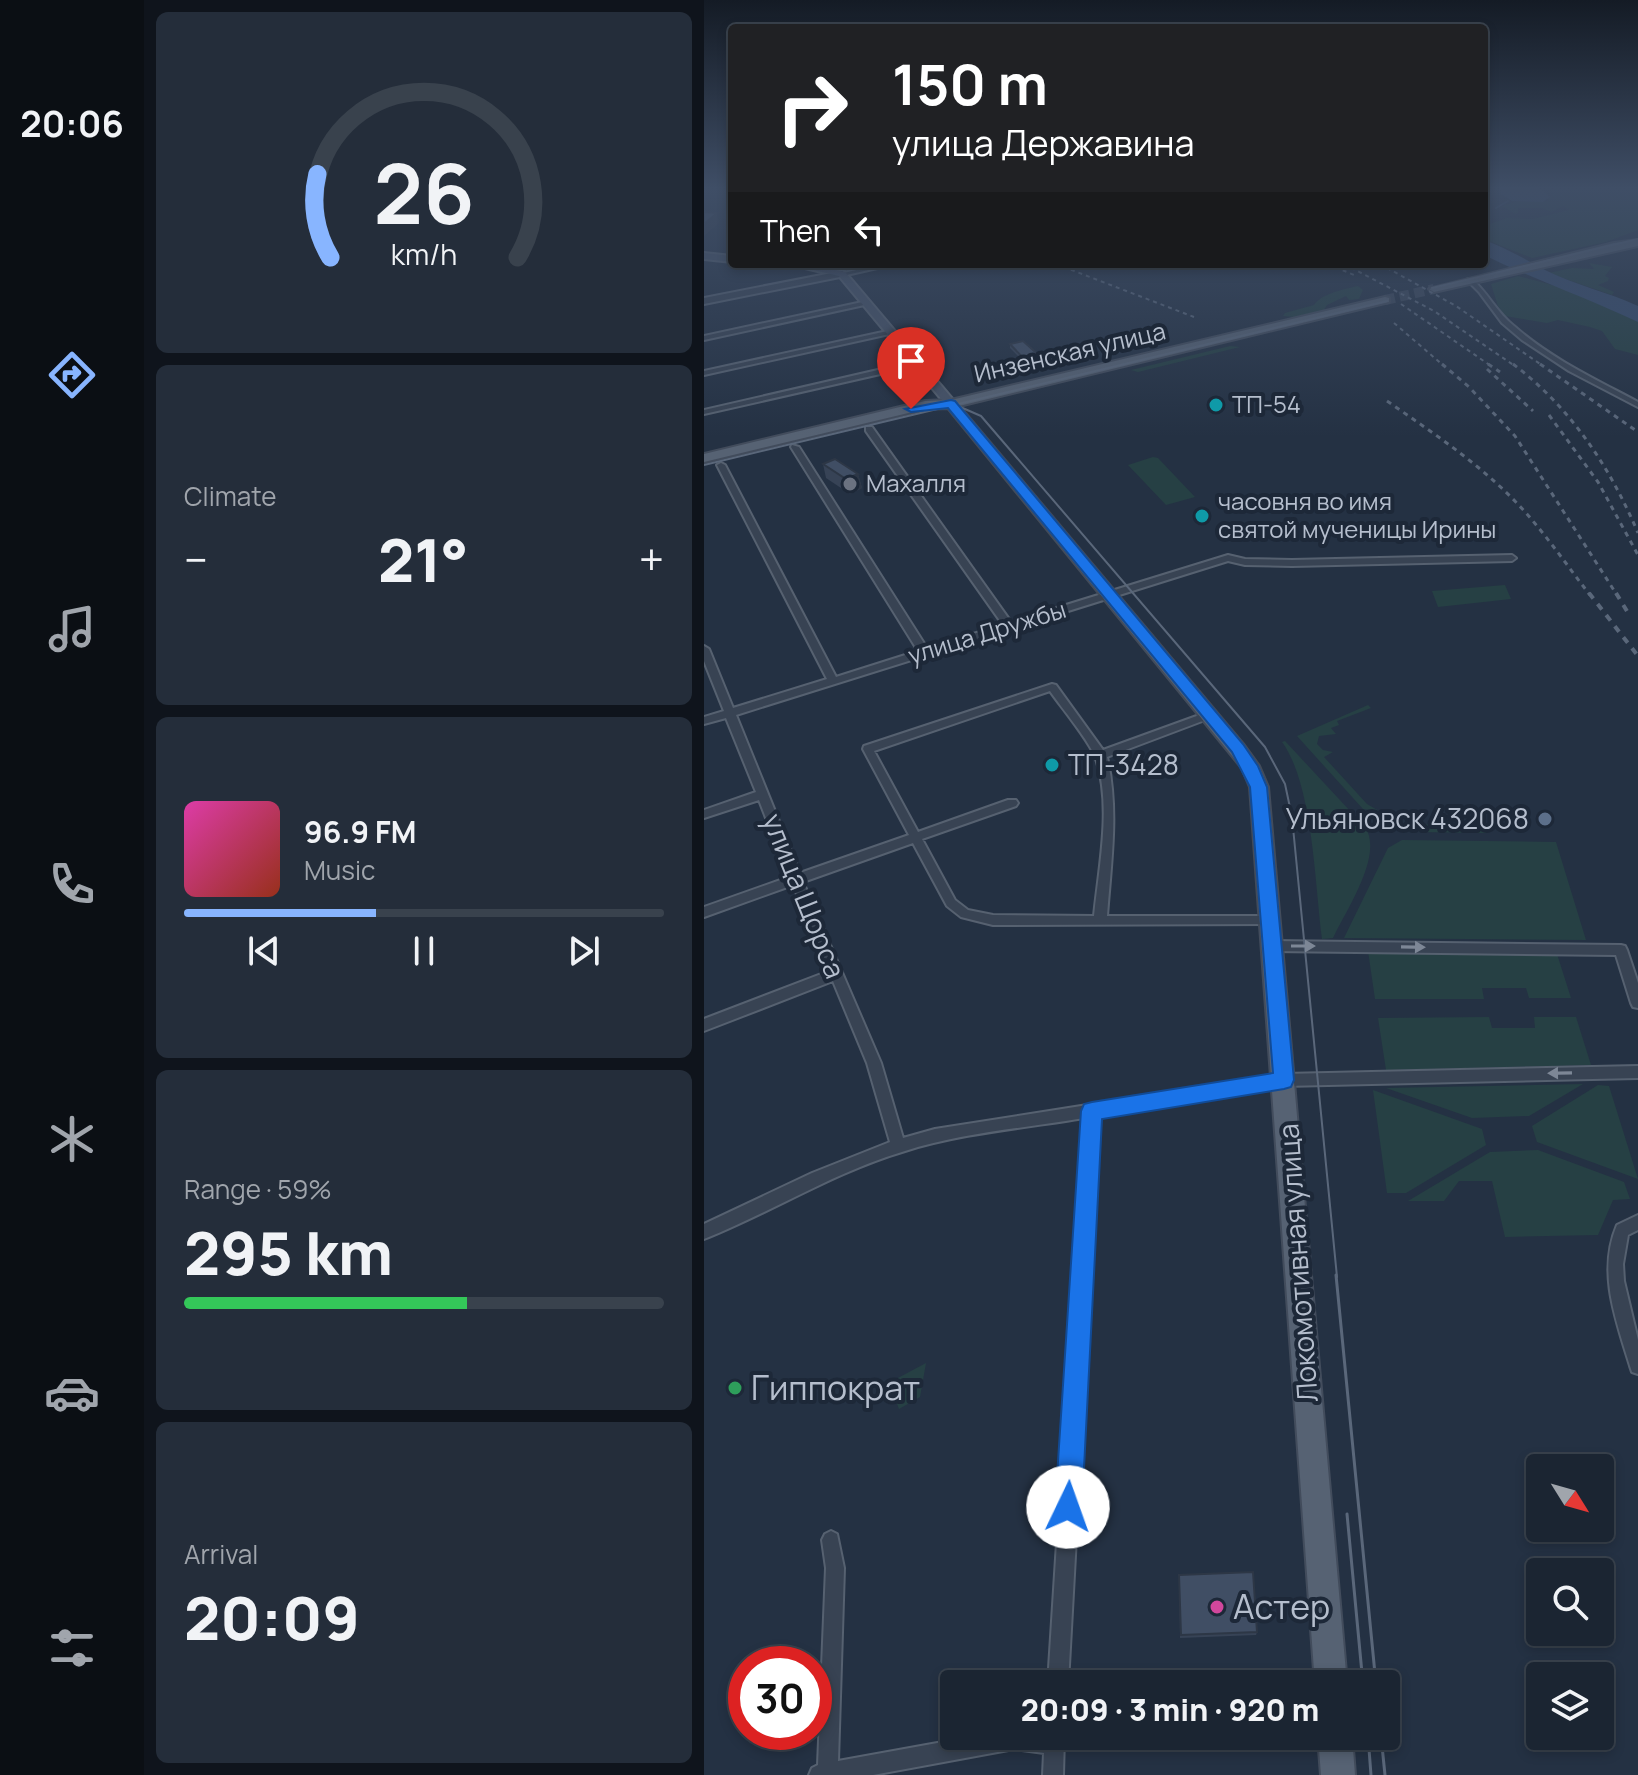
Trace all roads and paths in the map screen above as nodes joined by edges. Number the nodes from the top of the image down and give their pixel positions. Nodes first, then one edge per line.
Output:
1 (826, 271) edge
2 (858, 271) edge
3 (1509, 271) edge
4 (842, 274) junction
5 (1470, 280) junction
6 (1434, 289) tunnel mouth
7 (1385, 300) tunnel mouth
8 (704, 301) edge
9 (867, 303) junction
10 (892, 332) junction
11 (704, 338) edge
12 (917, 363) junction
13 (704, 373) edge
14 (951, 404) junction
15 (1638, 405) edge
16 (704, 412) edge
17 (869, 429) junction
18 (795, 447) junction
19 (704, 458) edge
20 (721, 465) junction
21 (704, 469) edge
22 (1512, 558) dead end
23 (1110, 595) junction
24 (1009, 626) junction
25 (704, 649) edge
26 (924, 652) junction
27 (833, 681) junction
28 (731, 713) junction
29 (1209, 715) junction
30 (704, 721) edge
31 (1101, 755) junction
32 (763, 794) junction
33 (1012, 803) dead end
34 (704, 814) edge
35 (915, 837) junction
36 (796, 879) junction
37 (704, 912) edge
38 (1100, 921) junction
39 (1269, 921) junction
40 (1271, 946) junction
41 (836, 974) junction
42 (1638, 1003) edge
43 (704, 1025) edge
44 (1638, 1072) edge
45 (1284, 1080) junction
46 (1092, 1111) junction
47 (898, 1145) junction
48 (1638, 1222) edge
49 (704, 1232) edge
50 (1638, 1366) edge
51 (831, 1540) dead end
52 (1059, 1670) edge
53 (1330, 1670) edge
54 (954, 1750) edge
55 (1054, 1750) edge
56 (1336, 1750) edge
57 (824, 1774) edge
58 (1053, 1775) edge
59 (1338, 1775) edge

1 - 4 main road
2 - 4 street
3 - 5 main road
4 - 8 street
4 - 9 main road, Локомотивная улица
5 - 6 main road
5 - 15 street
7 - 14 main road, Инзенская улица
9 - 10 main road, Локомотивная улица
9 - 11 street
10 - 12 main road, Локомотивная улица
10 - 13 street
12 - 14 main road, Локомотивная улица
12 - 16 street
14 - 17 main road, Инзенская улица
14 - 19 main road, Инзенская улица
14 - 23 main road, Локомотивная улица
17 - 18 main road, Инзенская улица
17 - 24 street
18 - 20 main road, Инзенская улица
18 - 26 street
20 - 21 main road, Инзенская улица
20 - 27 street
22 - 23 street, улица Дружбы
23 - 24 street, улица Дружбы
23 - 29 main road, Локомотивная улица
24 - 26 street, улица Дружбы
25 - 28 street, улица Щорса
26 - 27 street, улица Дружбы
27 - 28 street, улица Дружбы
28 - 30 street, улица Дружбы
28 - 32 street, улица Щорса
29 - 31 street
29 - 39 main road, Локомотивная улица
31 - 35 street
31 - 38 street
32 - 34 street
32 - 36 street, улица Щорса
33 - 35 street
35 - 36 street
35 - 38 street
36 - 37 street
36 - 41 street, улица Щорса
38 - 39 street
39 - 40 main road, Локомотивная улица
40 -> 42 street
40 - 45 main road, Локомотивная улица
41 - 43 street
41 - 47 street, улица Щорса
44 -> 45 street
45 - 46 street
45 - 53 main road, Локомотивная улица
46 - 47 street
46 - 52 street
47 - 49 street
48 - 50 street
51 - 57 street
54 - 57 street
55 - 58 street
56 - 59 main road

